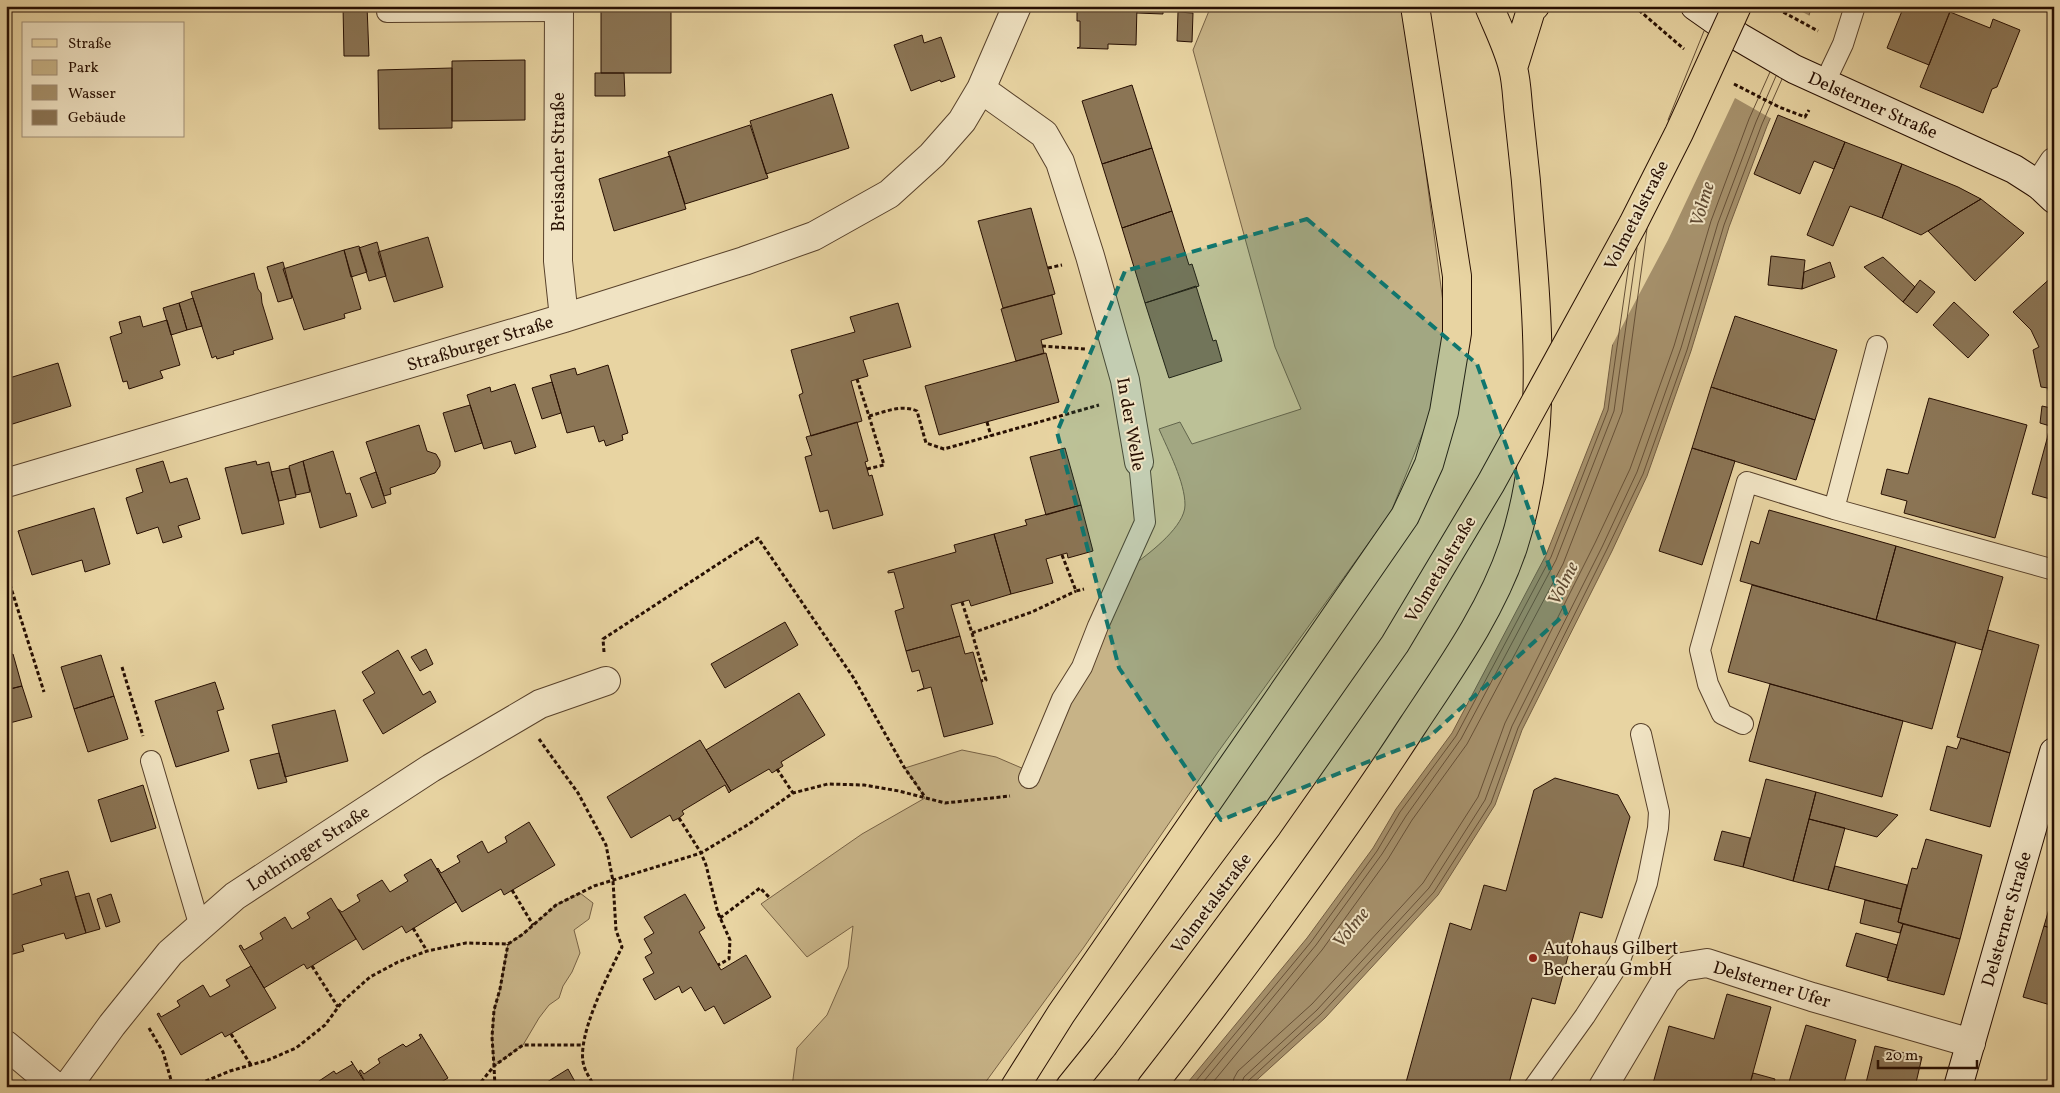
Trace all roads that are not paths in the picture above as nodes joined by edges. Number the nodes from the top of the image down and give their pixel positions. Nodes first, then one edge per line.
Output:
1 (1017, 6) edge
2 (1415, 6) edge
3 (1489, 6) edge
4 (1535, 6) edge
5 (1695, 6) edge
6 (1737, 6) edge
7 (1855, 6) edge
8 (559, 9) edge
9 (387, 12) dead end
10 (1513, 68) junction
11 (1824, 84) junction
12 (982, 89) junction
13 (2054, 162) edge
14 (2046, 192) edge
15 (564, 318) junction
16 (1877, 346) dead end
17 (1139, 462) joint
18 (6, 483) edge
19 (1834, 509) junction
20 (2054, 570) edge
21 (606, 681) road end
22 (1743, 724) dead end
23 (1641, 734) dead end
24 (2054, 752) edge
25 (151, 761) road end
26 (1029, 778) road end
27 (200, 927) junction
28 (1970, 1043) junction
29 (6, 1045) edge
30 (56, 1087) edge
31 (67, 1087) edge
32 (1015, 1087) edge
33 (1070, 1087) edge
34 (1151, 1087) edge
35 (1534, 1087) edge
36 (1603, 1087) edge
37 (1958, 1087) edge

1 - 12 street
2 - 32 main road
3 - 10 main road
4 - 10 main road
5 - 11 street, Delsterner Straße
6 - 33 main road, Volmetalstraße, bridge
7 - 11 lane
8 - 9 lane
8 - 15 street, Breisacher Straße
10 - 34 main road, bridge
11 - 14 street, Delsterner Straße
12 - 15 street, Straßburger Straße
12 - 17 street, In der Welle
13 - 14 street
15 - 18 street, Straßburger Straße
16 - 19 lane
17 - 26 lane, In der Welle
19 - 20 lane
19 - 22 lane
21 - 27 street, Lothringer Straße
23 - 35 lane
24 - 28 street, Delsterner Straße
25 - 27 lane
27 - 31 street, Lothringer Straße
28 - 36 street, Delsterner Ufer
28 - 37 street, Delsterner Straße
29 - 30 street

